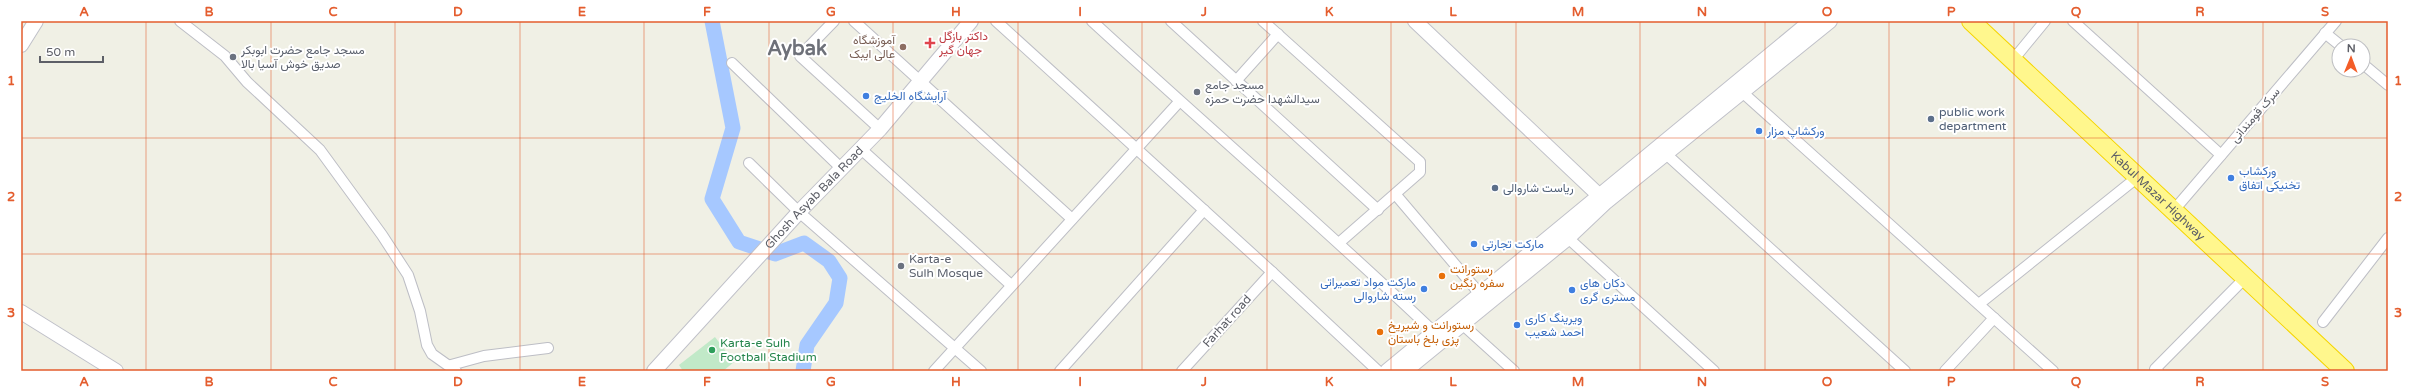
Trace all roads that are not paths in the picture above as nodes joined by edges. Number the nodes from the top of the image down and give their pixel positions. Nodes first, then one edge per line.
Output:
1 (36, 21) edge
2 (180, 21) edge
3 (834, 21) edge
4 (854, 21) edge
5 (971, 21) edge
6 (996, 21) edge
7 (1092, 21) edge
8 (1171, 21) edge
9 (1263, 21) edge
10 (1415, 21) edge
11 (1811, 21) edge
12 (1830, 21) edge
13 (1971, 21) edge
14 (2045, 21) edge
15 (2073, 21) edge
16 (2336, 21) edge
17 (2325, 33) junction
18 (1278, 34) junction
19 (2331, 38) edge
20 (21, 45) edge
21 (2013, 60) junction
22 (732, 63) dead end
23 (2371, 71) edge
24 (921, 80) junction
25 (1236, 81) junction
26 (2388, 85) edge
27 (1742, 92) junction
28 (1179, 102) junction
29 (880, 129) junction
30 (1136, 148) junction
31 (861, 149) junction
32 (1666, 154) junction
33 (2221, 155) junction
34 (749, 163) dead end
35 (842, 169) junction
36 (2139, 176) junction
37 (1396, 195) junction
38 (1603, 198) junction
39 (1204, 210) junction
40 (1378, 210) junction
41 (2174, 210) junction
42 (798, 212) junction
43 (1072, 219) junction
44 (1568, 238) junction
45 (2388, 238) edge
46 (1340, 242) junction
47 (1272, 272) junction
48 (2245, 278) junction
49 (1011, 285) junction
50 (1480, 294) junction
51 (1979, 304) junction
52 (21, 312) edge
53 (1994, 318) junction
54 (2323, 322) dead end
55 (1462, 324) junction
56 (1435, 333) junction
57 (956, 347) junction
58 (548, 348) dead end
59 (454, 368) edge
60 (116, 371) edge
61 (654, 371) edge
62 (934, 371) edge
63 (981, 371) edge
64 (1060, 371) edge
65 (1182, 371) edge
66 (1378, 371) edge
67 (1387, 371) edge
68 (1405, 371) edge
69 (1514, 371) edge
70 (1714, 371) edge
71 (1905, 371) edge
72 (1944, 371) edge
73 (2053, 371) edge
74 (2158, 371) edge
75 (2345, 371) edge

1 - 20 street
2 - 59 street
3 - 29 street
4 - 24 street
5 - 24 street, Ghosh Asyab Bala Road
6 - 30 street
7 - 28 street
8 - 25 street
9 - 18 street
10 - 38 street
11 - 38 street
12 - 27 street
13 - 21 highway, Kabul Mazar Highway
14 - 21 street
15 - 33 street
16 - 17 street, سرک قومندانی
17 - 19 street
17 - 33 street, سرک قومندانی
18 - 25 street
18 - 37 street
21 - 36 highway, Kabul Mazar Highway
22 - 35 street
23 - 26 street
24 - 29 street, Ghosh Asyab Bala Road
24 - 43 street
25 - 40 street
27 - 32 street
27 - 51 street
28 - 30 street
28 - 46 street
29 - 31 street, Ghosh Asyab Bala Road
30 - 39 street
30 - 43 street
31 - 35 street, Ghosh Asyab Bala Road
31 - 49 street
32 - 38 street
32 - 71 street
33 - 41 street, سرک قومندانی
34 - 42 street
35 - 42 street, Ghosh Asyab Bala Road
36 - 41 highway, Kabul Mazar Highway
36 - 51 street
37 - 40 street
37 - 50 street
38 - 44 street
38 - 50 street
39 - 47 street
39 - 64 street
40 - 46 street
41 - 48 highway, Kabul Mazar Highway
42 - 57 street
42 - 61 street, Ghosh Asyab Bala Road
43 - 49 street
44 - 55 street
44 - 70 street
45 - 54 street
46 - 56 street
47 - 65 street, Farhat road
47 - 66 street
48 - 74 street
48 - 75 highway, Kabul Mazar Highway
49 - 57 street
50 - 56 street
51 - 53 street
52 - 60 street
53 - 72 street
53 - 73 street
55 - 68 street
55 - 69 street
56 - 67 street
57 - 62 street
57 - 63 street
58 - 59 street

